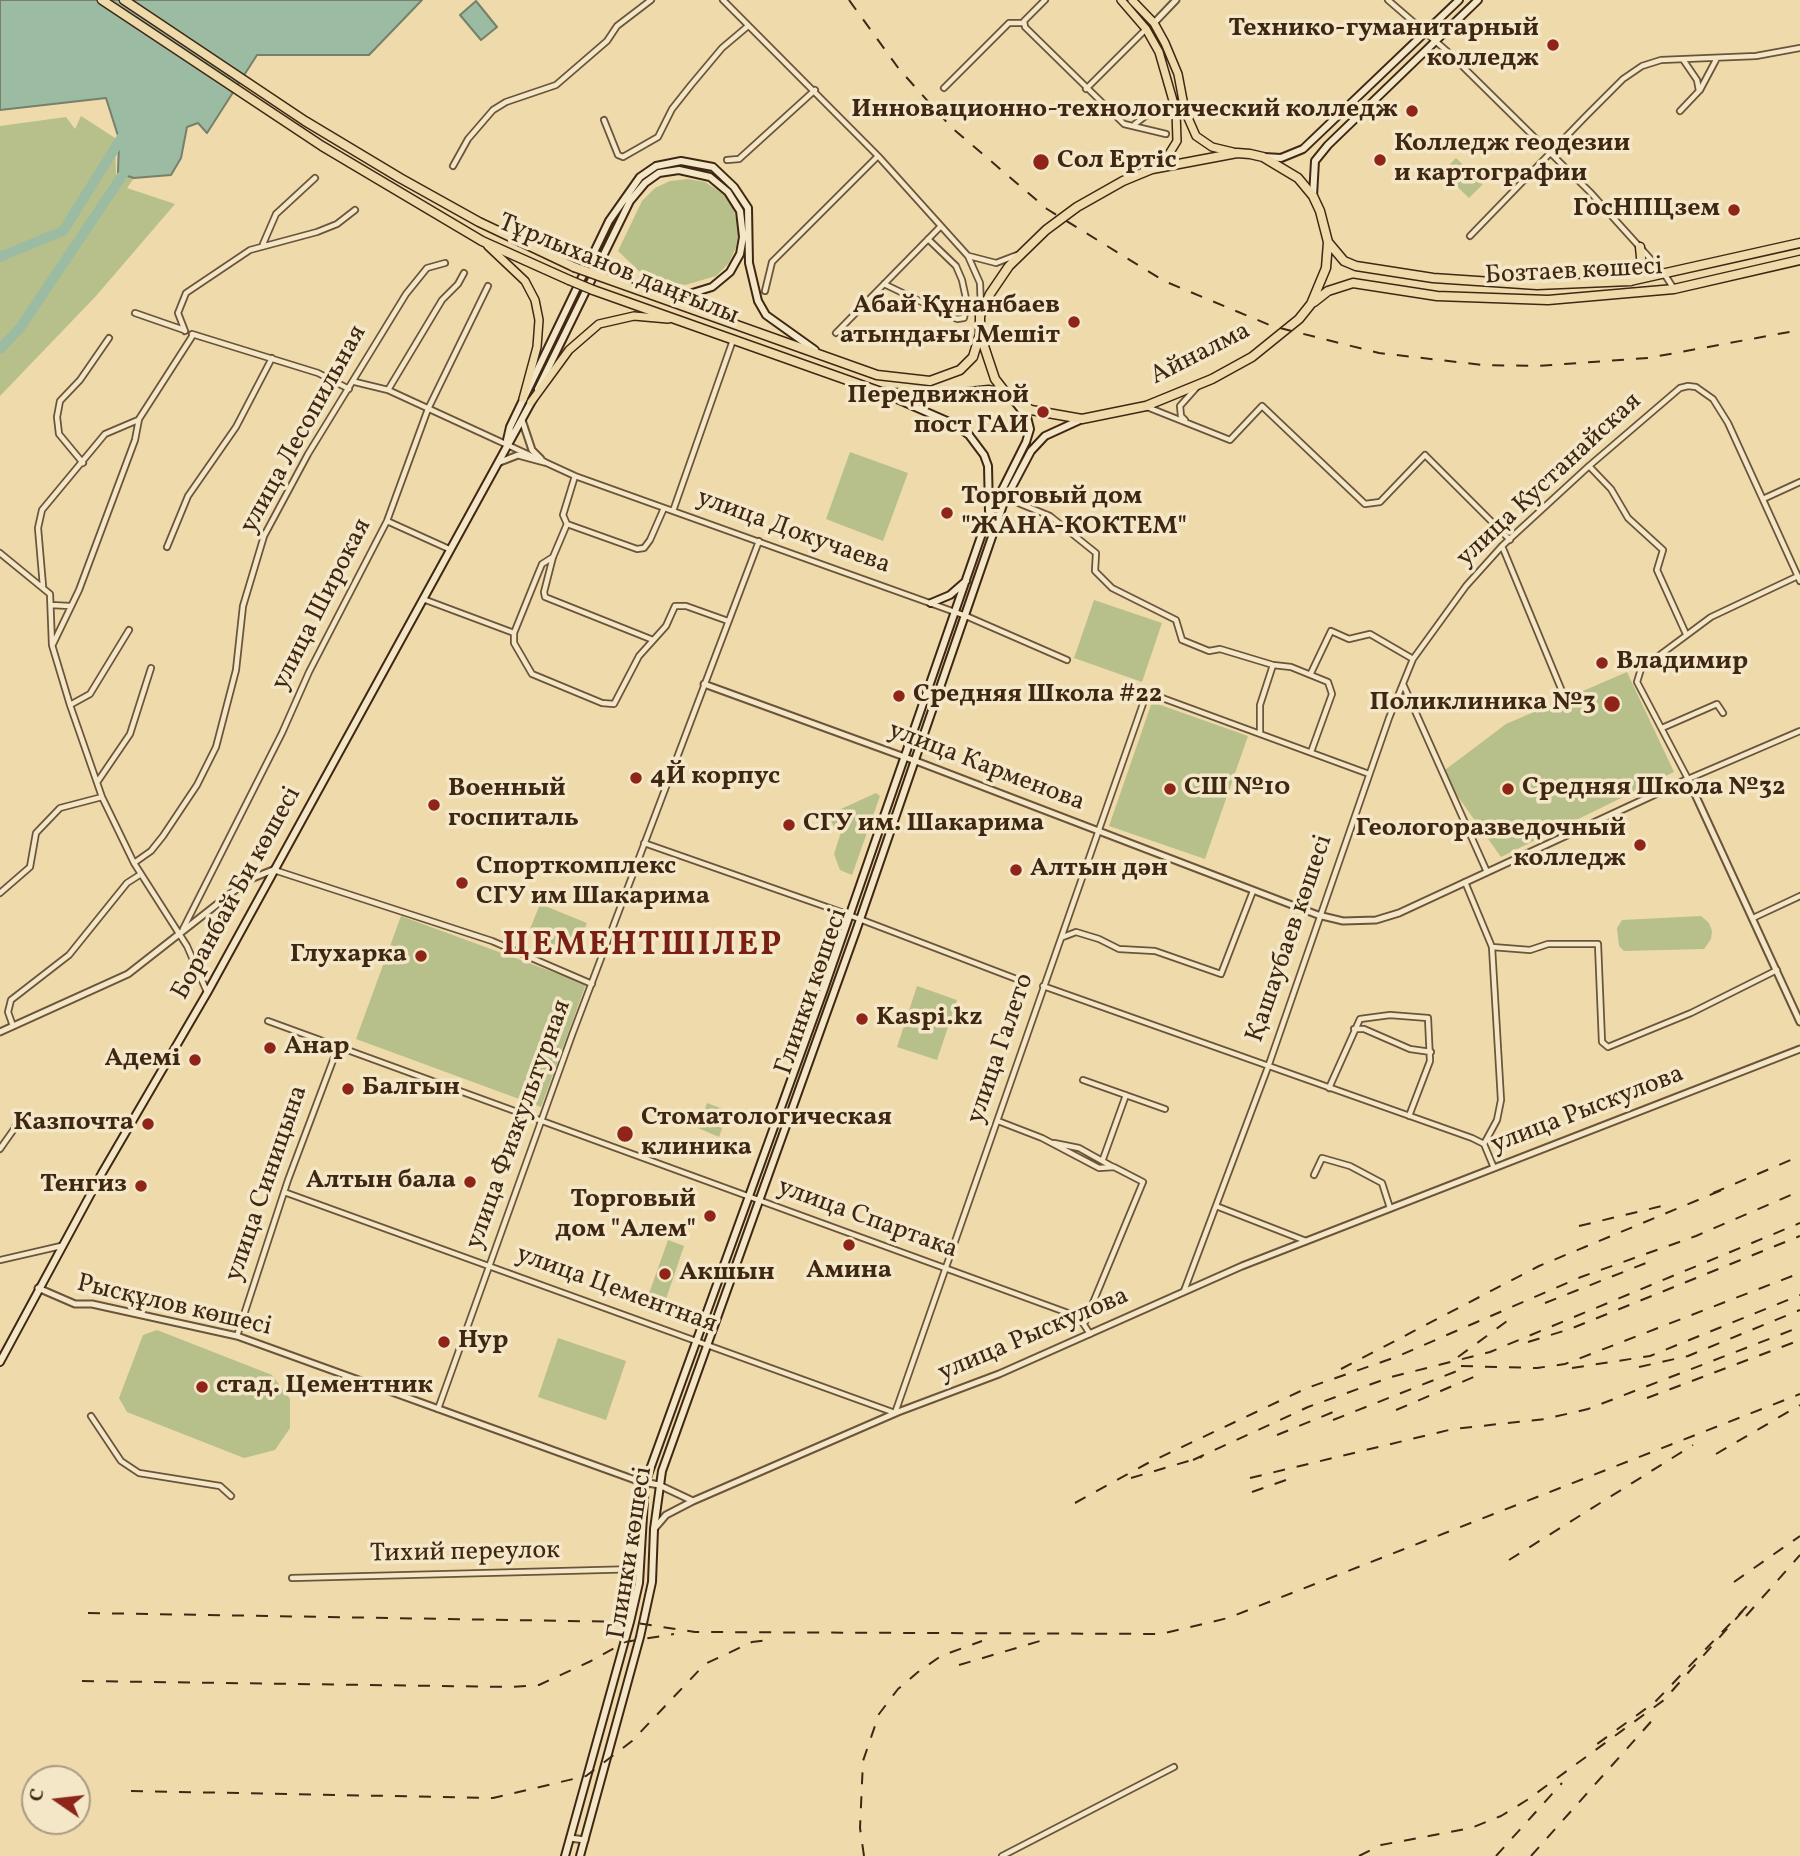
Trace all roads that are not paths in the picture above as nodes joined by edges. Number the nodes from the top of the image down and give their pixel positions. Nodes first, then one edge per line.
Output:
1 (102, 0) edge
2 (124, 0) edge
3 (651, 0) edge
4 (723, 0) edge
5 (1045, 0) edge
6 (1121, 0) edge
7 (1132, 0) edge
8 (1176, 0) edge
9 (1388, 0) edge
10 (1459, 0) edge
11 (1478, 0) edge
12 (1023, 23) junction
13 (1154, 23) junction
14 (748, 26) junction
15 (1146, 29) junction
16 (1424, 31) junction
17 (1436, 41) junction
18 (1800, 48) edge
19 (1718, 57) junction
20 (1684, 61) junction
21 (944, 88) dead end
22 (1086, 89) junction
23 (815, 90) junction
24 (1699, 91) junction
25 (1157, 107) dead end
26 (1680, 111) dead end
27 (604, 120) dead end
28 (1135, 124) junction
29 (1166, 134) dead end
30 (1237, 153) junction
31 (1550, 153) junction
32 (878, 156) junction
33 (1263, 157) junction
34 (727, 160) dead end
35 (453, 166) dead end
36 (1152, 169) junction
37 (316, 178) dead end
38 (1313, 195) junction
39 (355, 210) dead end
40 (746, 221) junction
41 (940, 227) junction
42 (1470, 236) dead end
43 (928, 239) junction
44 (482, 241) junction
45 (1328, 242) junction
46 (1800, 243) edge
47 (262, 245) junction
48 (1640, 247) junction
49 (1023, 252) junction
50 (968, 256) junction
51 (1800, 260) edge
52 (445, 263) dead end
53 (464, 273) dead end
54 (1665, 275) junction
55 (1630, 281) junction
56 (884, 284) junction
57 (488, 286) dead end
58 (1674, 289) junction
59 (765, 291) dead end
60 (640, 292) junction
61 (1311, 304) junction
62 (135, 313) dead end
63 (981, 316) junction
64 (686, 323) junction
65 (185, 331) junction
66 (836, 333) dead end
67 (980, 334) junction
68 (193, 335) junction
69 (109, 338) dead end
70 (733, 340) junction
71 (825, 357) junction
72 (272, 358) junction
73 (355, 382) junction
74 (1198, 385) junction
75 (349, 389) junction
76 (388, 390) junction
77 (881, 392) junction
78 (1011, 398) junction
79 (527, 400) junction
80 (1146, 406) junction
81 (428, 409) junction
82 (139, 419) junction
83 (522, 419) junction
84 (1082, 419) junction
85 (1188, 423) junction
86 (506, 443) junction
87 (544, 461) junction
88 (83, 463) junction
89 (1589, 466) junction
90 (490, 472) junction
91 (575, 476) junction
92 (1800, 482) edge
93 (1006, 498) junction
94 (1763, 499) junction
95 (664, 508) junction
96 (673, 511) junction
97 (387, 521) junction
98 (986, 522) junction
99 (567, 524) junction
100 (1510, 540) junction
101 (759, 541) junction
102 (1502, 546) junction
103 (167, 547) dead end
104 (449, 549) junction
105 (0, 553) edge
106 (553, 557) junction
107 (1799, 577) edge
108 (967, 580) junction
109 (44, 587) junction
110 (422, 598) junction
111 (931, 603) junction
112 (51, 605) junction
113 (70, 606) junction
114 (1452, 607) joint
115 (957, 612) junction
116 (966, 615) junction
117 (728, 621) junction
118 (129, 630) dead end
119 (514, 633) junction
120 (1686, 634) junction
121 (653, 640) junction
122 (52, 645) junction
123 (1413, 659) junction
124 (1067, 660) dead end
125 (1273, 665) junction
126 (151, 668) dead end
127 (1311, 673) junction
128 (1403, 683) junction
129 (704, 684) junction
130 (1564, 696) dead end
131 (70, 705) junction
132 (1723, 713) dead end
133 (1662, 728) junction
134 (1800, 731) edge
135 (1260, 734) junction
136 (1311, 752) junction
137 (904, 757) junction
138 (915, 761) junction
139 (1369, 774) junction
140 (1688, 779) junction
141 (97, 781) junction
142 (103, 797) junction
143 (1100, 832) junction
144 (644, 844) junction
145 (134, 863) junction
146 (273, 870) junction
147 (1487, 872) junction
148 (141, 874) junction
149 (1465, 882) junction
150 (3, 886) edge
151 (1253, 891) junction
152 (0, 893) edge
153 (1800, 896) edge
154 (849, 915) junction
155 (1318, 915) junction
156 (1753, 918) junction
157 (860, 920) junction
158 (179, 937) junction
159 (1063, 937) junction
160 (1492, 947) junction
161 (1777, 970) junction
162 (1027, 983) dead end
163 (592, 984) junction
164 (1043, 986) junction
165 (207, 993) junction
166 (268, 1021) dead end
167 (1800, 1022) edge
168 (13, 1026) junction
169 (1354, 1029) junction
170 (0, 1032) edge
171 (338, 1047) junction
172 (1800, 1049) edge
173 (1431, 1052) junction
174 (1268, 1067) junction
175 (1083, 1080) dead end
176 (1329, 1088) junction
177 (1126, 1095) junction
178 (1165, 1109) dead end
179 (1409, 1116) junction
180 (998, 1121) junction
181 (19, 1122) dead end
182 (541, 1122) junction
183 (1049, 1142) junction
184 (1481, 1142) junction
185 (0, 1149) edge
186 (1103, 1159) junction
187 (1114, 1167) junction
188 (1494, 1168) junction
189 (1314, 1175) dead end
190 (284, 1192) junction
191 (749, 1197) junction
192 (760, 1202) junction
193 (1216, 1206) junction
194 (1390, 1208) junction
195 (1306, 1241) junction
196 (61, 1246) junction
197 (0, 1260) edge
198 (490, 1265) junction
199 (945, 1269) junction
200 (38, 1288) junction
201 (1184, 1293) junction
202 (1085, 1322) junction
203 (1090, 1335) junction
204 (237, 1336) junction
205 (698, 1341) junction
206 (706, 1344) junction
207 (0, 1362) edge
208 (438, 1409) junction
209 (895, 1413) junction
210 (91, 1416) dead end
211 (645, 1483) junction
212 (659, 1485) junction
213 (231, 1496) dead end
214 (693, 1501) junction
215 (654, 1529) junction
216 (639, 1569) junction
217 (292, 1578) dead end
218 (638, 1588) junction
219 (651, 1589) junction
220 (1174, 1767) dead end
221 (569, 1838) junction
222 (585, 1840) junction
223 (565, 1856) edge
224 (580, 1856) edge
225 (1002, 1856) edge

1 - 44 highway, Тұрлыханов даңғылы
2 - 60 highway, Тұрлыханов даңғылы, bridge
3 - 35 street
4 - 14 street
5 - 12 street
6 - 15 main road
7 - 13 main road
8 - 13 street
9 - 16 street
10 - 16 main road
11 - 17 main road
12 - 21 street
12 - 22 street
13 - 30 main road
14 - 23 street
14 - 27 street
15 - 22 street
15 - 36 main road
16 - 17 street
16 - 33 main road
17 - 31 street
17 - 38 main road
18 - 19 street
19 - 20 street
19 - 24 street
20 - 24 street
20 - 31 street
22 - 28 street
23 - 32 street
23 - 34 street
24 - 26 street
25 - 28 street
28 - 29 street
30 - 33 highway, Айналма
30 - 36 highway, Айналма
31 - 42 street
31 - 48 street
32 - 41 street
32 - 59 street
33 - 38 highway, Айналма
36 - 49 highway, Айналма
37 - 47 street
38 - 45 highway, Айналма
39 - 47 street
40 - 60 main road
40 - 71 main road
40 - 79 main road, Боранбай Би көшесі
41 - 43 street
41 - 50 street
43 - 56 street
43 - 56 street
44 - 64 highway, Тұрлыханов даңғылы, bridge
44 - 79 main road
45 - 55 highway, Бозтаев көшесі
45 - 61 highway, Айналма
46 - 54 highway, Бозтаев көшесі
47 - 65 street
48 - 54 street
48 - 55 highway
49 - 50 street
49 - 63 highway, Айналма
50 - 63 street
51 - 58 highway, Бозтаев көшесі
52 - 73 street, улица Лесопильная
53 - 76 street
54 - 55 highway, Бозтаев көшесі
54 - 58 street
56 - 66 street
57 - 81 street, улица Широкая
58 - 61 highway, Бозтаев көшесі
60 - 71 highway, Тұрлыханов даңғылы
61 - 74 highway, Айналма
62 - 65 street
63 - 67 highway, Айналма
64 - 70 highway, Тұрлыханов даңғылы
64 - 79 main road
65 - 68 street
67 - 71 highway, Тұрлыханов даңғылы
67 - 78 highway, Айналма
68 - 72 street
68 - 82 street
69 - 88 street
70 - 77 highway, Тұрлыханов даңғылы
70 - 96 street
72 - 75 street
72 - 103 street
73 - 75 street, улица Лесопильная
73 - 76 street, улица Докучаева
74 - 80 highway, Айналма
74 - 85 street
75 - 145 street, улица Лесопильная
76 - 81 street, улица Докучаева
77 - 78 highway, Тұрлыханов даңғылы
77 - 98 main road
78 - 84 highway, Айналма
78 - 98 main road, Глинки көшесі
79 - 83 main road, Боранбай Би көшесі
79 - 86 main road, Боранбай Би көшесі
80 - 84 highway, Айналма
80 - 85 street
81 - 86 street, улица Докучаева
81 - 97 street, улица Широкая
82 - 88 street
82 - 113 street
83 - 86 main road, Боранбай Би көшесі
83 - 87 street
84 - 93 main road, Глинки көшесі
85 - 100 street
86 - 87 street, улица Докучаева
86 - 90 main road, Боранбай Би көшесі
87 - 90 street
87 - 91 street, улица Докучаева
88 - 109 street
89 - 94 street, улица Кустанайская
89 - 100 street, улица Кустанайская
89 - 120 street
90 - 104 main road, Боранбай Би көшесі
91 - 95 street, улица Докучаева
91 - 99 street
92 - 94 street
93 - 116 main road, Глинки көшесі
93 - 125 street
94 - 107 street
95 - 96 street, улица Докучаева
95 - 99 street
96 - 101 street, улица Докучаева
97 - 104 street
97 - 158 street, улица Широкая
98 - 108 main road, Глинки көшесі
99 - 106 street
100 - 102 street, улица Кустанайская
101 - 111 street, улица Докучаева
101 - 117 street, улица Физкультурная
102 - 114 street, улица Кустанайская
102 - 130 street
104 - 110 main road, Боранбай Би көшесі
105 - 109 street
106 - 119 street
106 - 121 street
107 - 120 street
108 - 111 main road
108 - 115 main road, Глинки көшесі
109 - 112 street
110 - 119 street
110 - 146 main road, Боранбай Би көшесі
111 - 115 street, улица Докучаева
112 - 113 street
112 - 122 street
113 - 122 street
114 - 123 street, Қашаубаев көшесі
115 - 116 street, улица Докучаева
115 - 137 main road, Глинки көшесі
116 - 124 street, улица Докучаева
116 - 138 main road, Глинки көшесі
117 - 121 street
117 - 129 street, улица Физкультурная
118 - 131 street
119 - 121 street
120 - 133 street
122 - 131 street
123 - 127 street
123 - 128 street, Қашаубаев көшесі
125 - 127 street
125 - 135 street
126 - 141 street
127 - 136 street
128 - 139 street, Қашаубаев көшесі
128 - 147 street
129 - 137 street, улица Карменова
129 - 144 street, улица Физкультурная
131 - 141 street
132 - 133 street
133 - 140 street
134 - 140 street
135 - 136 street
135 - 143 street, улица Галето
136 - 139 street
137 - 138 street, улица Карменова
137 - 154 main road, Глинки көшесі
138 - 143 street, улица Карменова
138 - 157 main road, Глинки көшесі
139 - 155 street, Қашаубаев көшесі
140 - 147 street, улица Карменова
140 - 156 street
141 - 142 street
142 - 145 street
142 - 150 street
143 - 151 street, улица Карменова
143 - 159 street, улица Галето
144 - 154 street
144 - 163 street, улица Физкультурная
145 - 148 street
146 - 158 street
146 - 163 street
146 - 165 main road, Боранбай Би көшесі
147 - 149 street, улица Карменова
148 - 158 street
148 - 168 street
149 - 155 street, улица Карменова
149 - 160 street
150 - 152 street
151 - 155 street, улица Карменова
151 - 159 street
153 - 156 street
154 - 157 street
154 - 191 main road, Глинки көшесі
155 - 174 street, Қашаубаев көшесі
156 - 161 street
157 - 162 street
157 - 192 main road, Глинки көшесі
158 - 165 street
158 - 168 street
159 - 164 street, улица Галето
160 - 161 street
160 - 184 street
161 - 167 street
163 - 182 street, улица Физкультурная
164 - 174 street
164 - 180 street, улица Галето
165 - 196 main road, Боранбай Би көшесі
166 - 171 street, улица Спартака
168 - 170 street
169 - 173 street
169 - 173 street
169 - 176 street
171 - 182 street, улица Спартака
171 - 190 street, улица Синицына
172 - 188 street, улица Рыскулова
173 - 179 street
174 - 176 street
174 - 193 street, Қашаубаев көшесі
175 - 177 street
176 - 179 street
177 - 178 street
177 - 186 street
179 - 184 street
180 - 183 street
180 - 199 street, улица Галето
181 - 185 street
182 - 191 street, улица Спартака
182 - 198 street, улица Физкультурная
183 - 186 street
183 - 187 street
184 - 188 street
186 - 187 street
187 - 202 street
188 - 194 street, улица Рыскулова
189 - 194 street
190 - 198 street, улица Цементная
190 - 204 street, улица Синицына
191 - 192 street, улица Спартака
191 - 205 main road, Глинки көшесі
192 - 199 street, улица Спартака
192 - 206 main road, Глинки көшесі
193 - 195 street
193 - 201 street, Қашаубаев көшесі
194 - 195 street, улица Рыскулова
195 - 201 street, улица Рыскулова
196 - 197 street
196 - 200 main road, Боранбай Би көшесі
198 - 205 street, улица Цементная
198 - 208 street, улица Физкультурная
199 - 202 street, улица Спартака
199 - 209 street, улица Галето
200 - 204 street, Рысқұлов көшесі
200 - 207 main road, Боранбай Би көшесі
201 - 203 street, улица Рыскулова
202 - 203 street
203 - 209 street, улица Рыскулова
204 - 208 street, Рысқұлов көшесі
205 - 206 street, улица Цементная
205 - 211 main road, Глинки көшесі
206 - 209 street, улица Цементная
206 - 212 main road, Глинки көшесі
208 - 211 street, Рысқұлов көшесі
209 - 214 street, улица Рыскулова
210 - 213 street
211 - 212 street, Рысқұлов көшесі
211 - 216 main road, Глинки көшесі
212 - 214 street
212 - 215 main road, Глинки көшесі
214 - 215 street, улица Рыскулова
215 - 219 main road, Глинки көшесі
216 - 217 street, Тихий переулок
216 - 218 main road, Глинки көшесі
218 - 219 street
218 - 221 main road, Глинки көшесі
219 - 222 main road, Глинки көшесі
220 - 225 street
221 - 222 street
221 - 223 main road, Глинки көшесі
222 - 224 main road, Глинки көшесі

